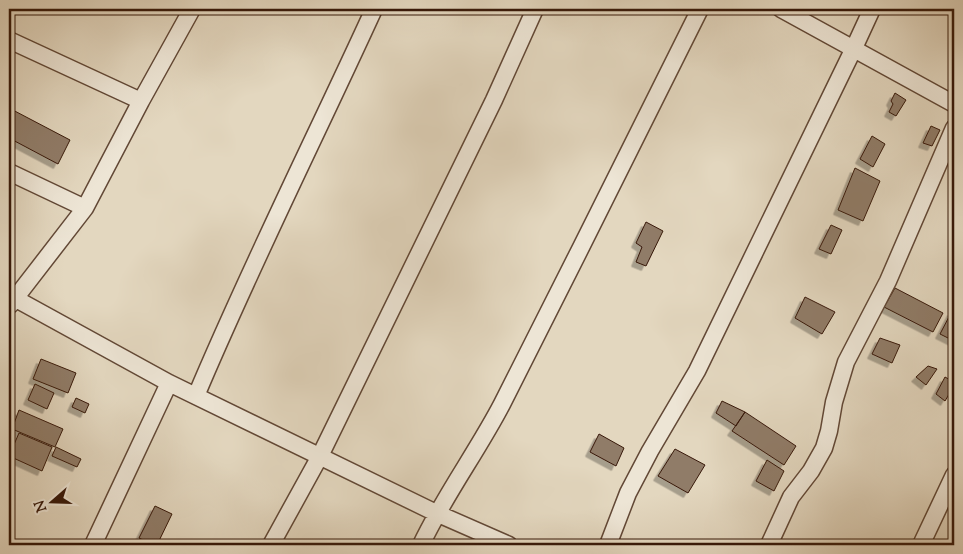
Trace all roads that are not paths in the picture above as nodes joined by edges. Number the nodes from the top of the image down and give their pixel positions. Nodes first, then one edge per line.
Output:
1 (192, 9) edge
2 (374, 9) edge
3 (534, 9) edge
4 (700, 9) edge
5 (781, 9) edge
6 (872, 9) edge
7 (9, 40) edge
8 (854, 48) junction
9 (141, 101) junction
10 (954, 104) edge
11 (954, 128) edge
12 (9, 172) edge
13 (85, 208) junction
14 (12, 303) edge
15 (169, 383) junction
16 (196, 396) junction
17 (320, 456) junction
18 (954, 475) edge
19 (436, 513) junction
20 (93, 545) edge
21 (271, 545) edge
22 (421, 545) edge
23 (509, 545) edge
24 (608, 545) edge
25 (769, 545) edge
26 (921, 545) edge

1 - 9 street
2 - 16 street
3 - 17 street
4 - 19 street
5 - 8 street
6 - 8 street
7 - 9 street
8 - 10 street
8 - 24 street
9 - 13 street
11 - 25 street
12 - 13 street
13 - 14 street
14 - 15 street
15 - 16 street
15 - 20 street
16 - 17 street
17 - 19 street
17 - 21 street
18 - 26 street
19 - 22 street
19 - 23 street

